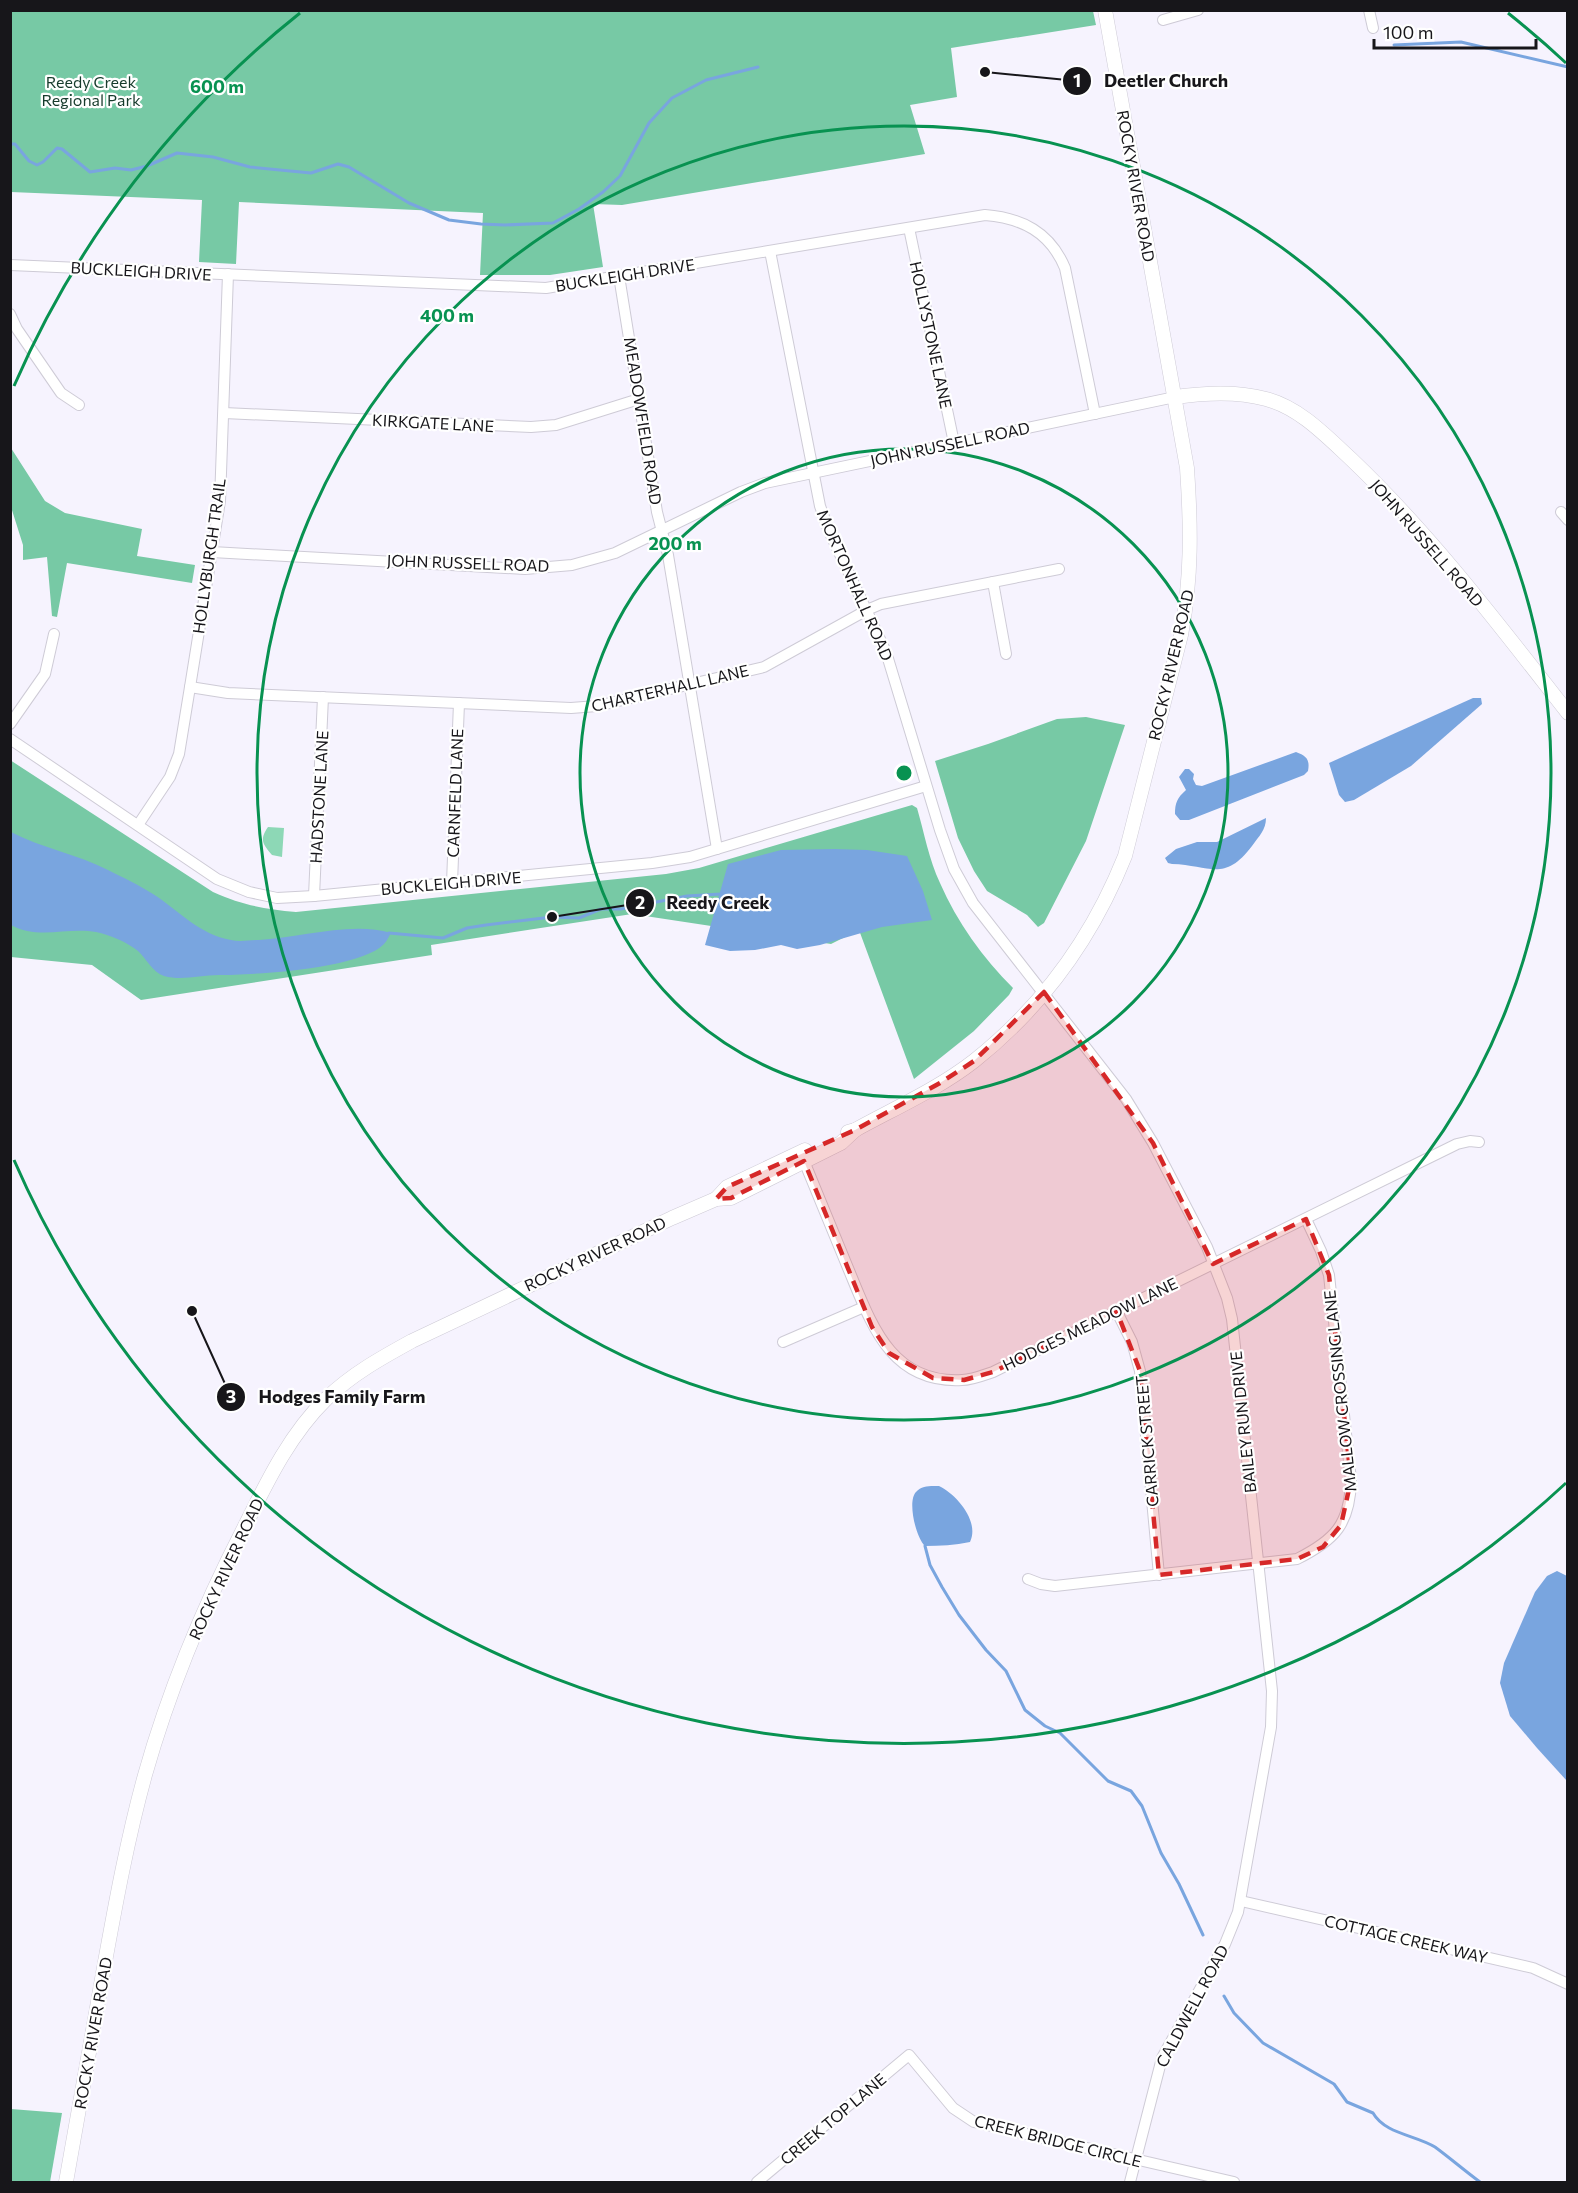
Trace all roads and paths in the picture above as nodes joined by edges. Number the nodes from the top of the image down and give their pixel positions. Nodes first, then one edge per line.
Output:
1 (1105, 10) edge
2 (1198, 10) edge
3 (1369, 10) edge
4 (1163, 20) dead end
5 (1373, 28) dead end
6 (909, 228) junction
7 (770, 251) junction
8 (10, 265) edge
9 (228, 274) junction
10 (619, 276) junction
11 (10, 314) edge
12 (1175, 397) junction
13 (639, 399) junction
14 (79, 405) dead end
15 (224, 413) junction
16 (1095, 414) junction
17 (954, 443) junction
18 (813, 473) junction
19 (662, 530) junction
20 (212, 552) junction
21 (1059, 569) dead end
22 (993, 582) junction
23 (867, 610) junction
24 (54, 634) dead end
25 (1006, 654) dead end
26 (690, 683) junction
27 (190, 687) junction
28 (324, 698) junction
29 (459, 703) junction
30 (1568, 713) edge
31 (10, 724) edge
32 (10, 739) edge
33 (926, 786) junction
34 (138, 825) junction
35 (717, 849) junction
36 (452, 883) junction
37 (314, 896) junction
38 (1044, 992) junction
39 (855, 1130) junction
40 (1479, 1142) dead end
41 (804, 1161) junction
42 (716, 1199) junction
43 (1306, 1219) junction
44 (1213, 1264) junction
45 (864, 1307) junction
46 (1117, 1312) junction
47 (783, 1342) dead end
48 (1258, 1564) junction
49 (1159, 1575) junction
50 (1028, 1579) dead end
51 (1241, 1901) junction
52 (1568, 1984) edge
53 (909, 2055) joint
54 (1136, 2160) junction
55 (66, 2182) edge
56 (757, 2182) edge
57 (1130, 2182) edge
58 (1234, 2182) edge

1 - 12 street, ROCKY RIVER ROAD
2 - 4 street
3 - 5 street
6 - 7 street, BUCKLEIGH DRIVE
6 - 16 street, BUCKLEIGH DRIVE
6 - 17 street, HOLLYSTONE LANE
7 - 10 street, BUCKLEIGH DRIVE
7 - 18 street, MORTONHALL ROAD
8 - 9 street, BUCKLEIGH DRIVE
9 - 10 street, BUCKLEIGH DRIVE
9 - 15 street, HOLLYBURGH TRAIL
10 - 13 street, MEADOWFIELD ROAD
11 - 14 street
12 - 16 street, JOHN RUSSELL ROAD
12 - 30 street, JOHN RUSSELL ROAD
12 - 38 street, ROCKY RIVER ROAD
13 - 15 street, KIRKGATE LANE
13 - 19 street, MEADOWFIELD ROAD
15 - 20 street, HOLLYBURGH TRAIL
16 - 17 street, JOHN RUSSELL ROAD
17 - 18 street, JOHN RUSSELL ROAD
18 - 19 street, JOHN RUSSELL ROAD
18 - 23 street, MORTONHALL ROAD
19 - 20 street, JOHN RUSSELL ROAD
19 - 26 street, MEADOWFIELD ROAD
20 - 27 street, HOLLYBURGH TRAIL
21 - 22 street, CHARTERHALL LANE
22 - 23 street, CHARTERHALL LANE
22 - 25 street
23 - 26 street, CHARTERHALL LANE
23 - 33 street, MORTONHALL ROAD
24 - 31 street
26 - 29 street, CHARTERHALL LANE
26 - 35 street, MEADOWFIELD ROAD
27 - 28 street, CHARTERHALL LANE
27 - 34 street, HOLLYBURGH TRAIL
28 - 29 street, CHARTERHALL LANE
28 - 37 street, HADSTONE LANE
29 - 36 street, CARNFELD LANE
32 - 34 street, BUCKLEIGH DRIVE
33 - 35 street, BUCKLEIGH DRIVE
33 - 38 street, MORTONHALL ROAD
34 - 37 street, BUCKLEIGH DRIVE
35 - 36 street, BUCKLEIGH DRIVE
36 - 37 street, BUCKLEIGH DRIVE
38 - 39 street, ROCKY RIVER ROAD
38 - 44 street, BAILEY RUN DRIVE
39 - 41 street, ROCKY RIVER ROAD
39 - 42 street, ROCKY RIVER ROAD
40 - 43 street, HODGES MEADOW LANE
41 - 42 street, ROCKY RIVER ROAD
41 - 45 street, HODGES MEADOW LANE
42 - 55 street, ROCKY RIVER ROAD
43 - 44 street, HODGES MEADOW LANE
43 - 48 street, MALLOW CROSSING LANE
44 - 46 street, HODGES MEADOW LANE
44 - 48 street, BAILEY RUN DRIVE
45 - 46 street, HODGES MEADOW LANE
45 - 47 street
46 - 49 street, CARRICK STREET
48 - 49 street, MALLOW CROSSING LANE
48 - 51 street, BAILEY RUN DRIVE
49 - 50 street, MALLOW CROSSING LANE
51 - 52 street, COTTAGE CREEK WAY
51 - 54 street, CALDWELL ROAD
53 - 54 street, CREEK BRIDGE CIRCLE
53 - 56 street, CREEK TOP LANE
54 - 57 street, CALDWELL ROAD
54 - 58 street, CREEK BRIDGE CIRCLE

